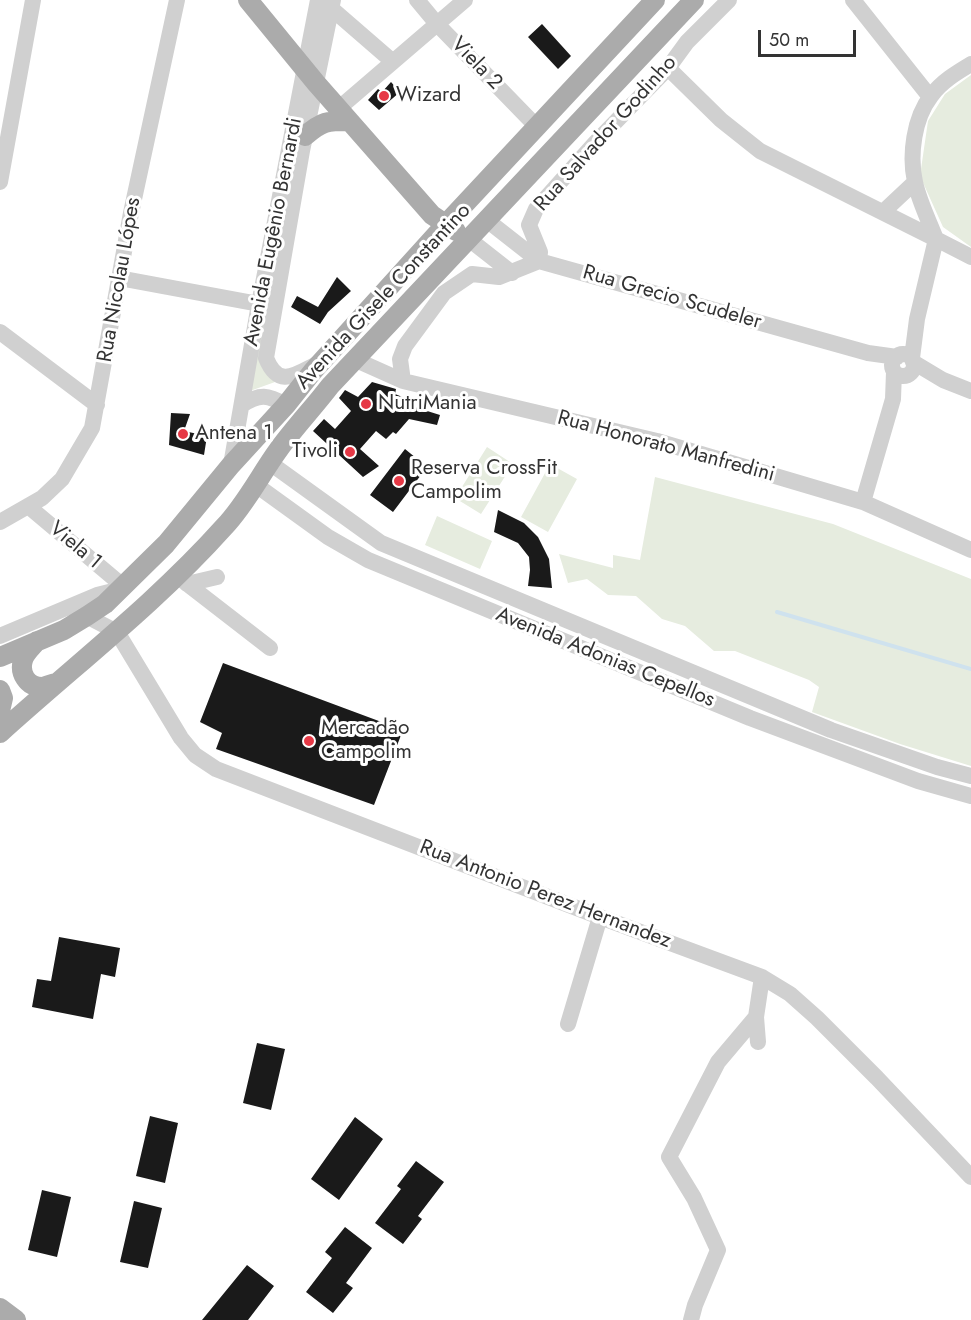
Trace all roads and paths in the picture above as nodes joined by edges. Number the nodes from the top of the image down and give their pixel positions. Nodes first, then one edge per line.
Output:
1 (33, 0) edge
2 (177, 0) edge
3 (248, 0) edge
4 (417, 0) edge
5 (465, 0) edge
6 (655, 0) edge
7 (694, 0) edge
8 (729, 0) edge
9 (854, 0) edge
10 (328, 3) edge
11 (437, 24) junction
12 (392, 61) junction
13 (971, 64) edge
14 (668, 68) junction
15 (311, 77) junction
16 (930, 97) junction
17 (343, 115) junction
18 (537, 127) junction
19 (305, 136) junction
20 (0, 182) edge
21 (915, 182) junction
22 (882, 212) junction
23 (488, 220) junction
24 (446, 224) junction
25 (936, 239) junction
26 (470, 240) junction
27 (971, 256) edge
28 (539, 261) junction
29 (512, 273) junction
30 (119, 278) junction
31 (259, 304) junction
32 (0, 332) edge
33 (356, 360) junction
34 (323, 361) junction
35 (903, 365) junction
36 (403, 381) junction
37 (971, 391) edge
38 (97, 405) junction
39 (242, 405) junction
40 (286, 405) junction
41 (270, 463) junction
42 (231, 465) junction
43 (256, 485) junction
44 (299, 486) junction
45 (863, 502) junction
46 (28, 506) junction
47 (284, 506) junction
48 (0, 522) edge
49 (358, 527) junction
50 (343, 546) junction
51 (971, 550) edge
52 (218, 577) dead end
53 (182, 580) junction
54 (122, 587) junction
55 (69, 607) junction
56 (87, 616) junction
57 (117, 632) junction
58 (0, 636) edge
59 (37, 641) junction
60 (270, 648) dead end
61 (0, 657) edge
62 (56, 683) junction
63 (0, 690) edge
64 (0, 711) edge
65 (0, 733) edge
66 (971, 776) edge
67 (971, 796) edge
68 (600, 916) junction
69 (762, 977) junction
70 (756, 1017) junction
71 (568, 1024) dead end
72 (758, 1042) dead end
73 (971, 1177) edge
74 (0, 1308) edge
75 (16, 1320) edge
76 (691, 1320) edge

1 - 20 street
2 - 30 street, Rua Nicolau Lópes
3 - 15 main road
4 - 11 street, Viela 2
5 - 11 street
6 - 18 main road, Avenida Gisele Constantino
7 - 23 main road, Avenida Gisele Constantino
8 - 14 street, Rua Salvador Godinho
9 - 16 street
10 - 12 street
10 - 15 street, Avenida Eugênio Bernardi
11 - 12 street
11 - 18 street, Viela 2
12 - 17 street
13 - 16 street
14 - 22 street
14 - 28 street, Rua Salvador Godinho
15 - 17 main road
15 - 19 street, Avenida Eugênio Bernardi
15 - 31 street, Avenida Eugênio Bernardi
16 - 21 street
17 - 19 main road
17 - 24 main road
18 - 24 main road, Avenida Gisele Constantino
19 - 34 street, Avenida Eugênio Bernardi
21 - 22 street
21 - 25 street
22 - 25 street
23 - 26 main road, Avenida Gisele Constantino
23 - 28 street, Rua Grecio Scudeler
24 - 26 main road
24 - 34 main road, Avenida Gisele Constantino
25 - 27 street
25 - 35 street
26 - 29 street
26 - 33 main road, Avenida Gisele Constantino
28 - 29 street
28 - 35 street, Rua Grecio Scudeler
29 - 36 street
30 - 31 street
30 - 38 street, Rua Nicolau Lópes
31 - 39 street, Avenida Eugênio Bernardi
32 - 38 street
33 - 36 street, Rua Honorato Manfredini
33 - 41 main road, Avenida Gisele Constantino
34 - 40 main road, Avenida Gisele Constantino
35 - 37 street
35 - 45 street
36 - 45 street, Rua Honorato Manfredini
38 - 46 street, Rua Nicolau Lópes
39 - 40 street
39 - 42 street, Avenida Eugênio Bernardi
40 - 41 main road
40 - 42 main road, Avenida Gisele Constantino
41 - 43 main road, Avenida Gisele Constantino
41 - 44 street, Avenida Adonias Cepellos
42 - 54 main road, Avenida Gisele Constantino
43 - 47 street, Avenida Adonias Cepellos
43 - 53 main road, Avenida Gisele Constantino
44 - 47 street
44 - 49 street, Avenida Adonias Cepellos
45 - 51 street, Rua Honorato Manfredini
46 - 48 street, Rua Nicolau Lópes
46 - 54 street, Viela 1
47 - 50 street, Avenida Adonias Cepellos
49 - 50 street
49 - 66 street, Avenida Adonias Cepellos
50 - 67 street, Avenida Adonias Cepellos
52 - 53 street
53 - 57 main road, Avenida Gisele Constantino
53 - 60 street
54 - 55 street, Avenida Gisele Constantino
54 - 56 main road, Avenida Gisele Constantino
55 - 56 street
55 - 58 street, Avenida Gisele Constantino
56 - 57 street
56 - 59 main road, Avenida Gisele Constantino
57 - 62 main road, Avenida Gisele Constantino
57 - 68 street, Rua Antonio Perez Hernandez
59 - 61 main road, Avenida Gisele Constantino
59 - 62 main road
62 - 65 main road, Avenida Gisele Constantino
63 - 64 main road
68 - 69 street, Rua Antonio Perez Hernandez
68 - 71 street
69 - 70 street
69 - 73 street, Rua Antonio Perez Hernandez
70 - 72 street
70 - 76 street
74 - 75 main road

